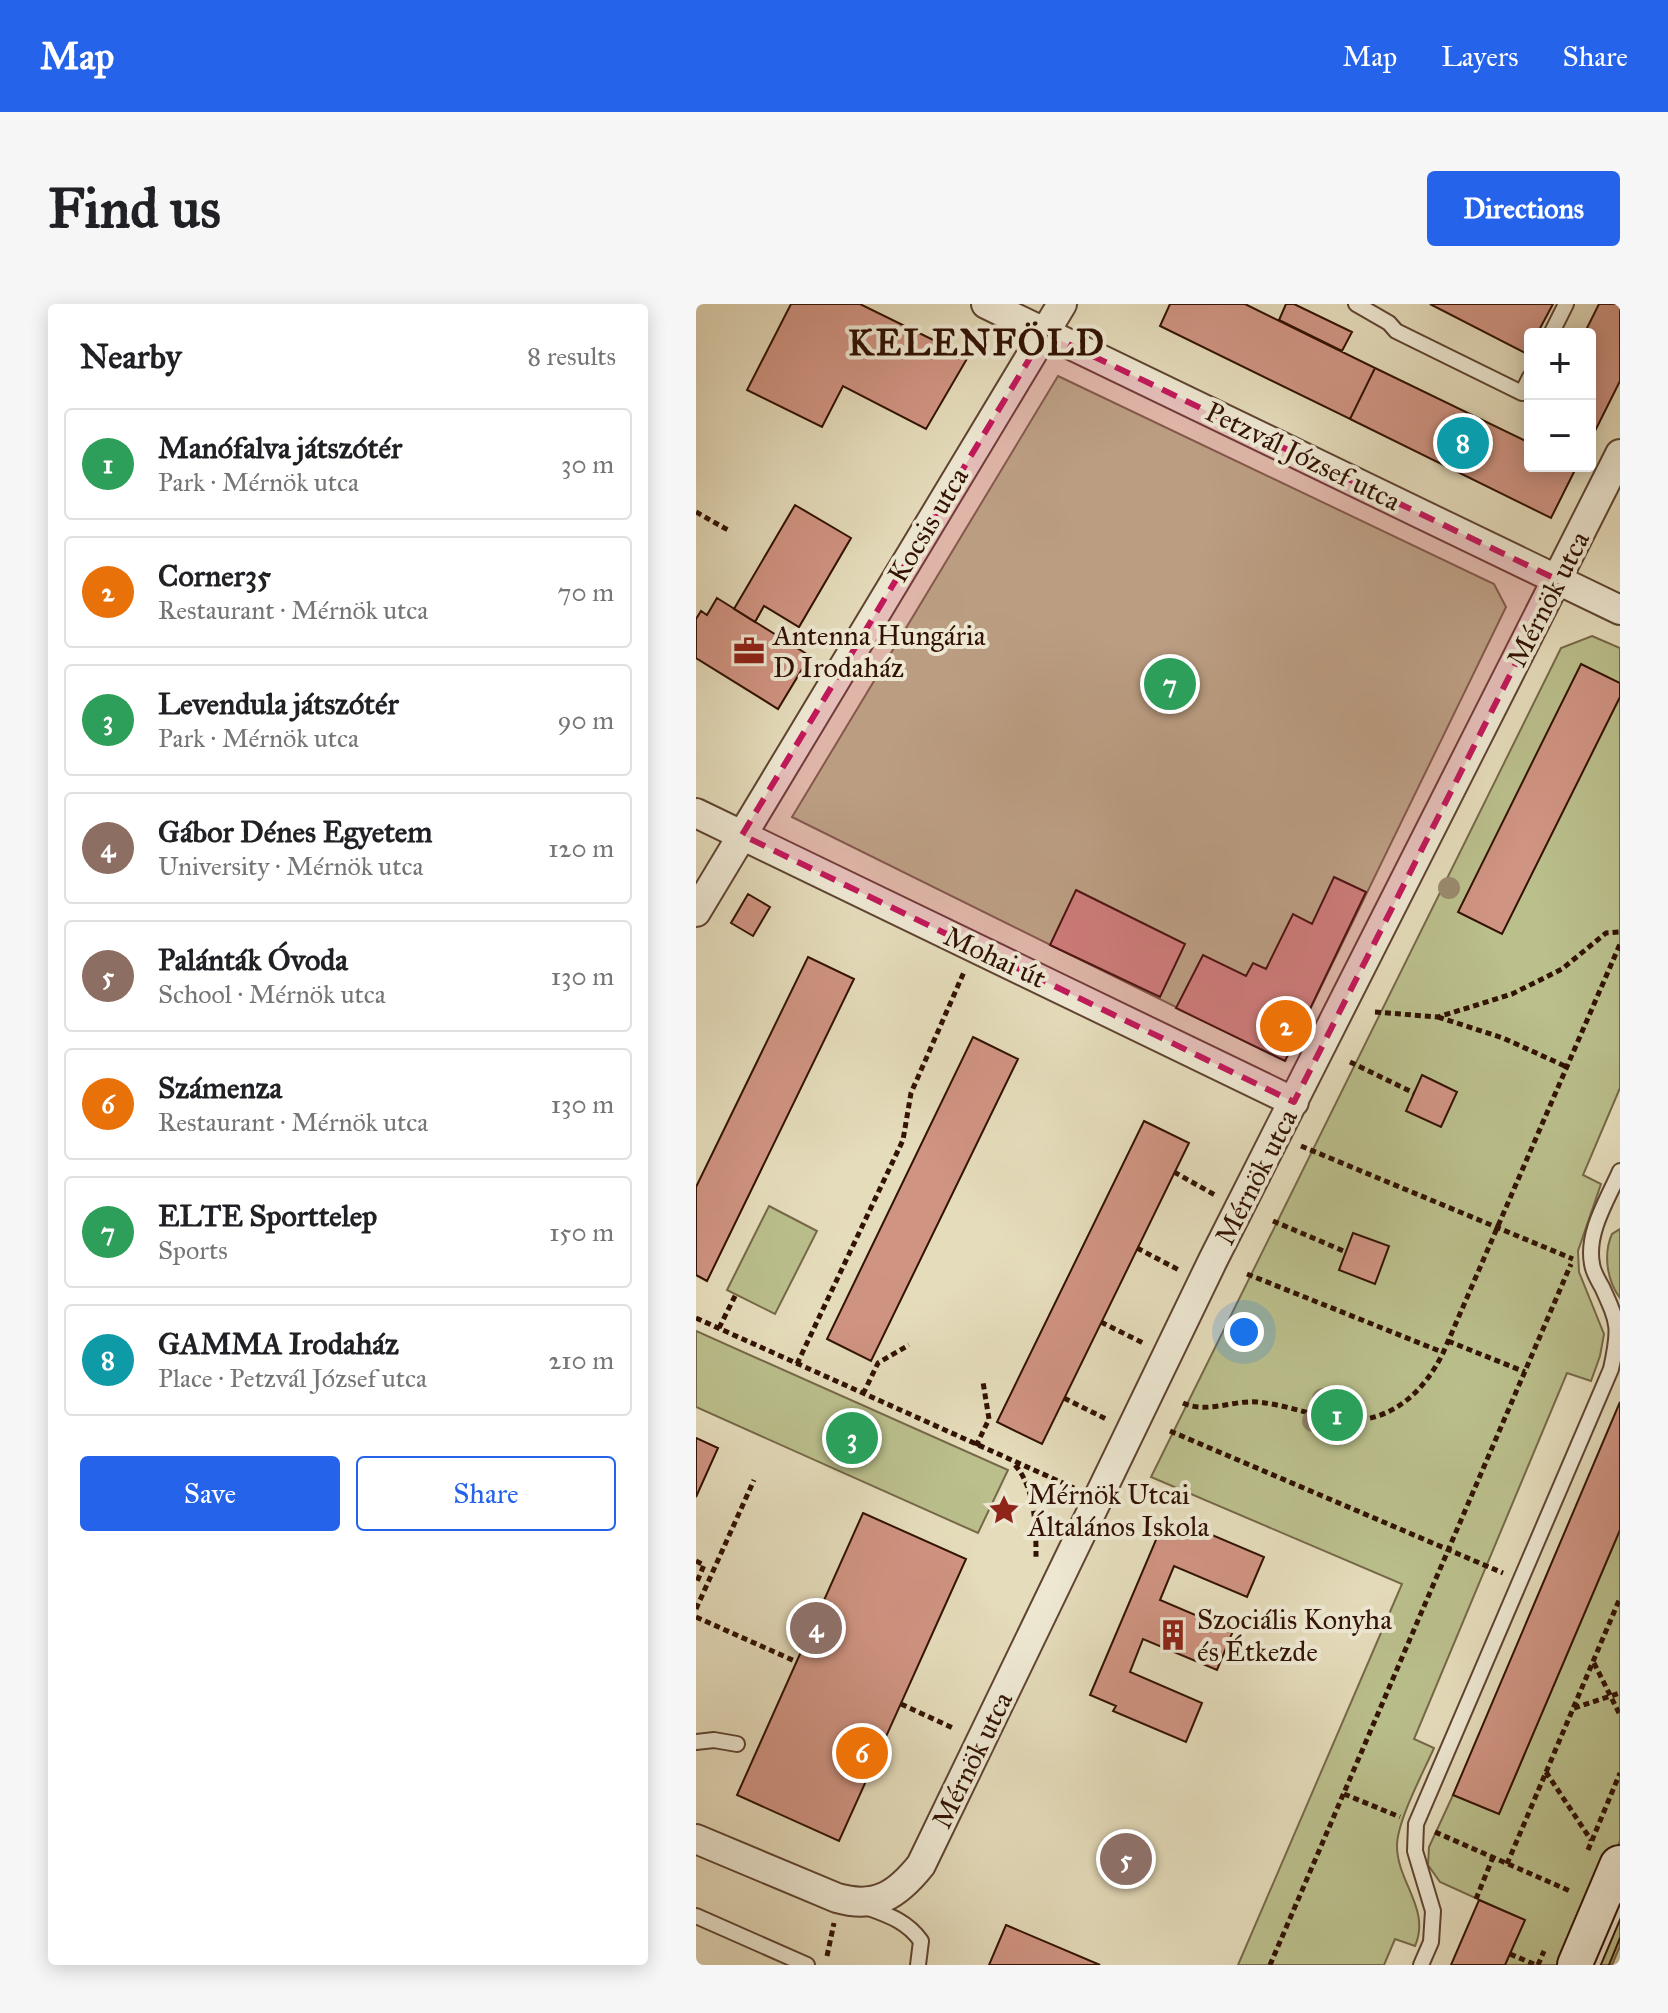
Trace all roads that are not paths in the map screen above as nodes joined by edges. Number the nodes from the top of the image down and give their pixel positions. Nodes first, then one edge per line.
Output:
1 (986, 304) edge
2 (1062, 304) edge
3 (1356, 304) edge
4 (1566, 304) edge
5 (1554, 328) edge
6 (1045, 333) junction
7 (1524, 389) edge
8 (1620, 454) edge
9 (1558, 580) junction
10 (1620, 610) edge
11 (696, 813) edge
12 (742, 835) junction
13 (696, 912) edge
14 (1294, 1102) junction
15 (1620, 1171) edge
16 (696, 1742) edge
17 (737, 1744) dead end
18 (696, 1839) edge
19 (1606, 1853) edge
20 (855, 1903) junction
21 (696, 1916) edge
22 (807, 1965) edge
23 (918, 1965) edge
24 (1421, 1965) edge
25 (1578, 1965) edge

1 - 6 street, Petzvál József utca
2 - 6 street, Kocsis utca
3 - 7 lane
4 - 5 lane
6 - 9 street, Petzvál József utca
6 - 12 street, Kocsis utca
8 - 9 street, Mérnök utca
9 - 10 street, Petzvál József utca
9 - 14 street, Mérnök utca
11 - 12 street, Mohai út
12 - 13 street, Kocsis utca
12 - 14 street, Mohai út
14 - 20 street, Mérnök utca
15 - 24 lane
16 - 17 lane
18 - 20 street
19 - 25 main road
20 - 23 lane
21 - 22 lane

